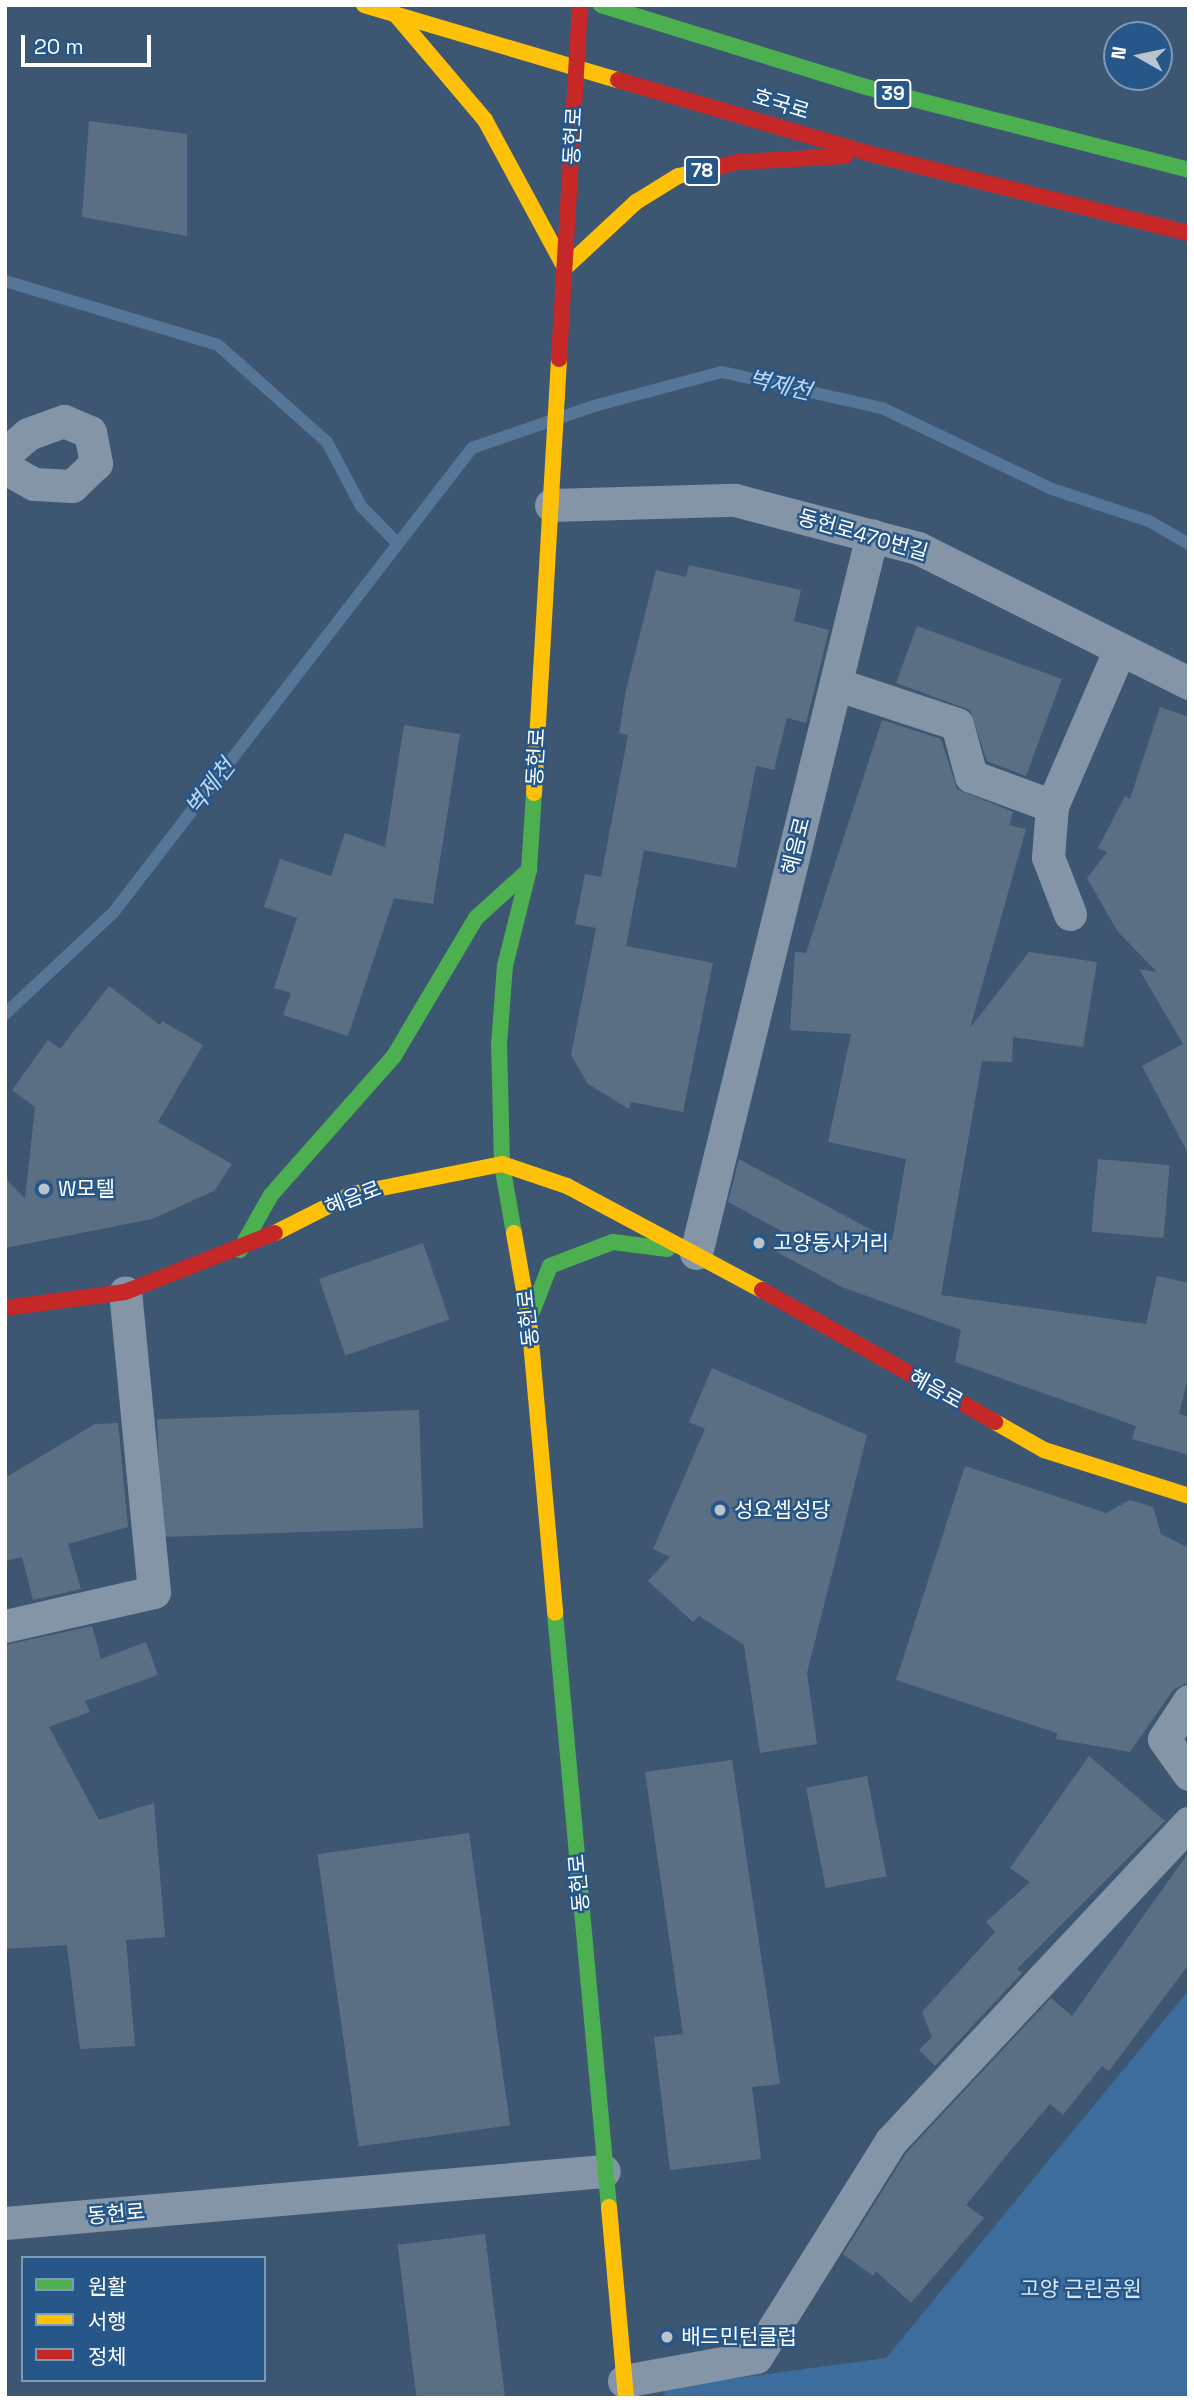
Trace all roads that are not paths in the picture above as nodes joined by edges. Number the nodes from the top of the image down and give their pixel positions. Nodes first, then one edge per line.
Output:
1 (364, 5) edge
2 (580, 5) edge
3 (601, 5) edge
4 (396, 15) junction
5 (577, 64) junction
6 (871, 154) junction
7 (1189, 170) edge
8 (1189, 233) edge
9 (565, 268) junction
10 (5, 454) edge
11 (5, 468) edge
12 (551, 505) junction
13 (873, 535) junction
14 (1121, 649) junction
15 (1189, 683) edge
16 (836, 684) junction
17 (1052, 806) junction
18 (529, 870) junction
19 (1070, 914) dead end
20 (502, 1164) junction
21 (240, 1250) junction
22 (696, 1253) junction
23 (125, 1292) junction
24 (5, 1308) edge
25 (529, 1319) junction
26 (1189, 1496) edge
27 (5, 1626) edge
28 (1189, 1701) edge
29 (1189, 1774) edge
30 (1189, 1823) edge
31 (604, 2171) junction
32 (5, 2223) edge
33 (625, 2389) edge

1 - 4 main road, 호국로
2 - 5 main road, 동헌로
3 - 7 main road, 호국로 / 39
4 - 5 main road, 호국로
4 - 9 main road
5 - 6 main road, 호국로
5 - 9 main road, 동헌로
6 - 8 main road, 호국로
6 - 9 main road, 78
9 - 12 main road, 동헌로
10 - 11 street
12 - 13 street, 동헌로470번길
12 - 18 main road, 동헌로
13 - 14 street, 동헌로470번길
13 - 16 street, 혜음로
14 - 15 street, 동헌로470번길
14 - 17 street
16 - 17 street
16 - 22 street, 혜음로
17 - 19 street
18 - 20 main road, 동헌로
18 - 21 main road
20 - 21 main road, 혜음로
20 - 22 main road, 혜음로
20 - 25 main road, 동헌로
21 - 23 main road, 혜음로
22 - 25 main road
22 - 26 main road, 혜음로
23 - 24 main road, 혜음로
23 - 27 street
25 - 31 main road, 동헌로
28 - 29 street
30 - 33 street, 동헌로
31 - 32 street, 동헌로
31 - 33 main road, 동헌로

